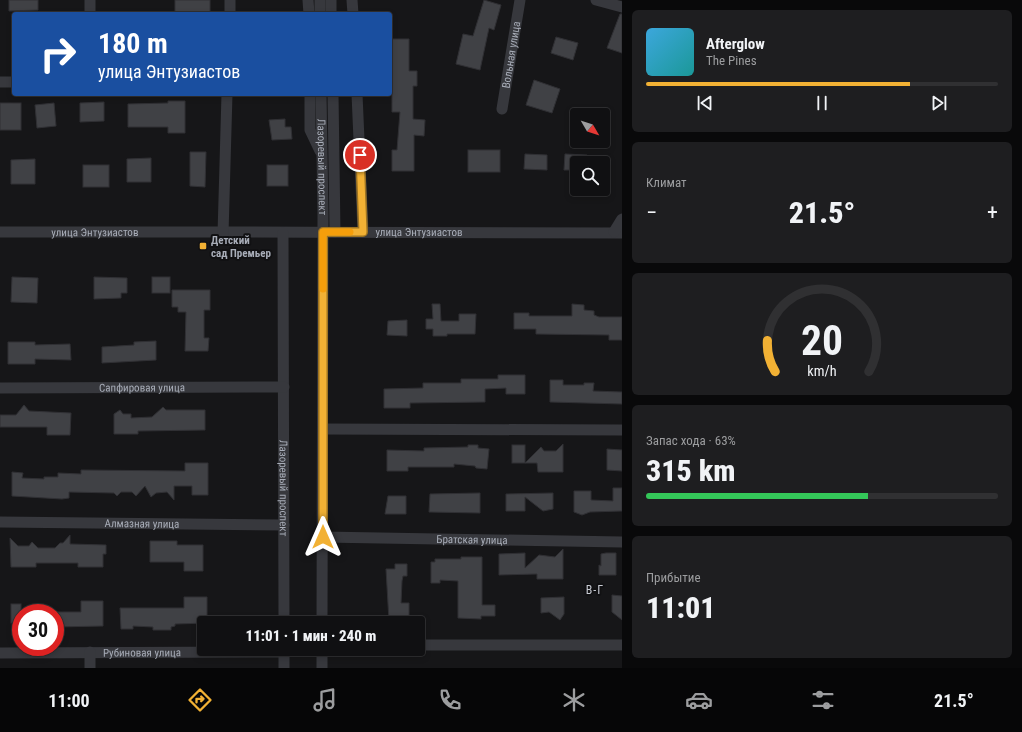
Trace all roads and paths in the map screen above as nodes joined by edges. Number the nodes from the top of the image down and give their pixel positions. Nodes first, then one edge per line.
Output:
1 (90, 0) edge
2 (230, 0) edge
3 (308, 0) edge
4 (320, 0) edge
5 (331, 0) edge
6 (352, 0) edge
7 (520, 0) edge
8 (596, 0) edge
9 (622, 7) edge
10 (90, 12) edge
11 (230, 12) edge
12 (309, 12) edge
13 (320, 12) edge
14 (331, 12) edge
15 (353, 12) edge
16 (0, 82) edge
17 (12, 82) edge
18 (227, 96) edge
19 (310, 96) edge
20 (321, 96) edge
21 (333, 96) edge
22 (357, 96) edge
23 (502, 109) dead end
24 (322, 155) junction
25 (622, 219) edge
26 (0, 232) edge
27 (323, 232) junction
28 (335, 232) junction
29 (363, 232) junction
30 (283, 233) junction
31 (618, 233) edge
32 (222, 234) junction
33 (284, 387) junction
34 (0, 388) edge
35 (323, 429) junction
36 (622, 430) edge
37 (0, 522) edge
38 (284, 525) junction
39 (323, 537) junction
40 (622, 542) edge
41 (284, 616) edge
42 (322, 616) edge
43 (425, 645) edge
44 (622, 645) edge
45 (197, 651) edge
46 (90, 652) junction
47 (0, 653) edge
48 (284, 656) edge
49 (322, 656) edge
50 (90, 668) edge
51 (284, 668) edge
52 (322, 668) edge

1 - 10 street
2 - 11 street
3 - 12 street
4 - 13 street
5 - 14 street
6 - 15 street
7 - 23 street, Вольная улица
8 - 9 street
16 - 17 street
18 - 32 street
19 - 24 street
20 - 24 street, Лазоревый проспект
21 - 28 street, Лазоревый проспект
22 - 29 street
24 - 27 street, Лазоревый проспект
25 - 31 street
26 - 32 street, улица Энтузиастов
27 - 28 street, улица Энтузиастов
27 - 30 street, улица Энтузиастов
27 - 35 street, Лазоревый проспект
28 - 29 street, улица Энтузиастов
29 - 31 street, улица Энтузиастов
30 - 32 street, улица Энтузиастов
30 - 33 street, Лазоревый проспект
33 - 34 street, Сапфировая улица
33 - 38 street, Лазоревый проспект
35 - 36 street
35 - 39 street, Лазоревый проспект
37 - 38 street, Алмазная улица
38 - 41 street, Лазоревый проспект
39 - 40 street, Братская улица
39 - 42 street, Лазоревый проспект
43 - 44 street
45 - 46 street, Рубиновая улица
46 - 47 street, Рубиновая улица
46 - 50 street
48 - 51 street
49 - 52 street

